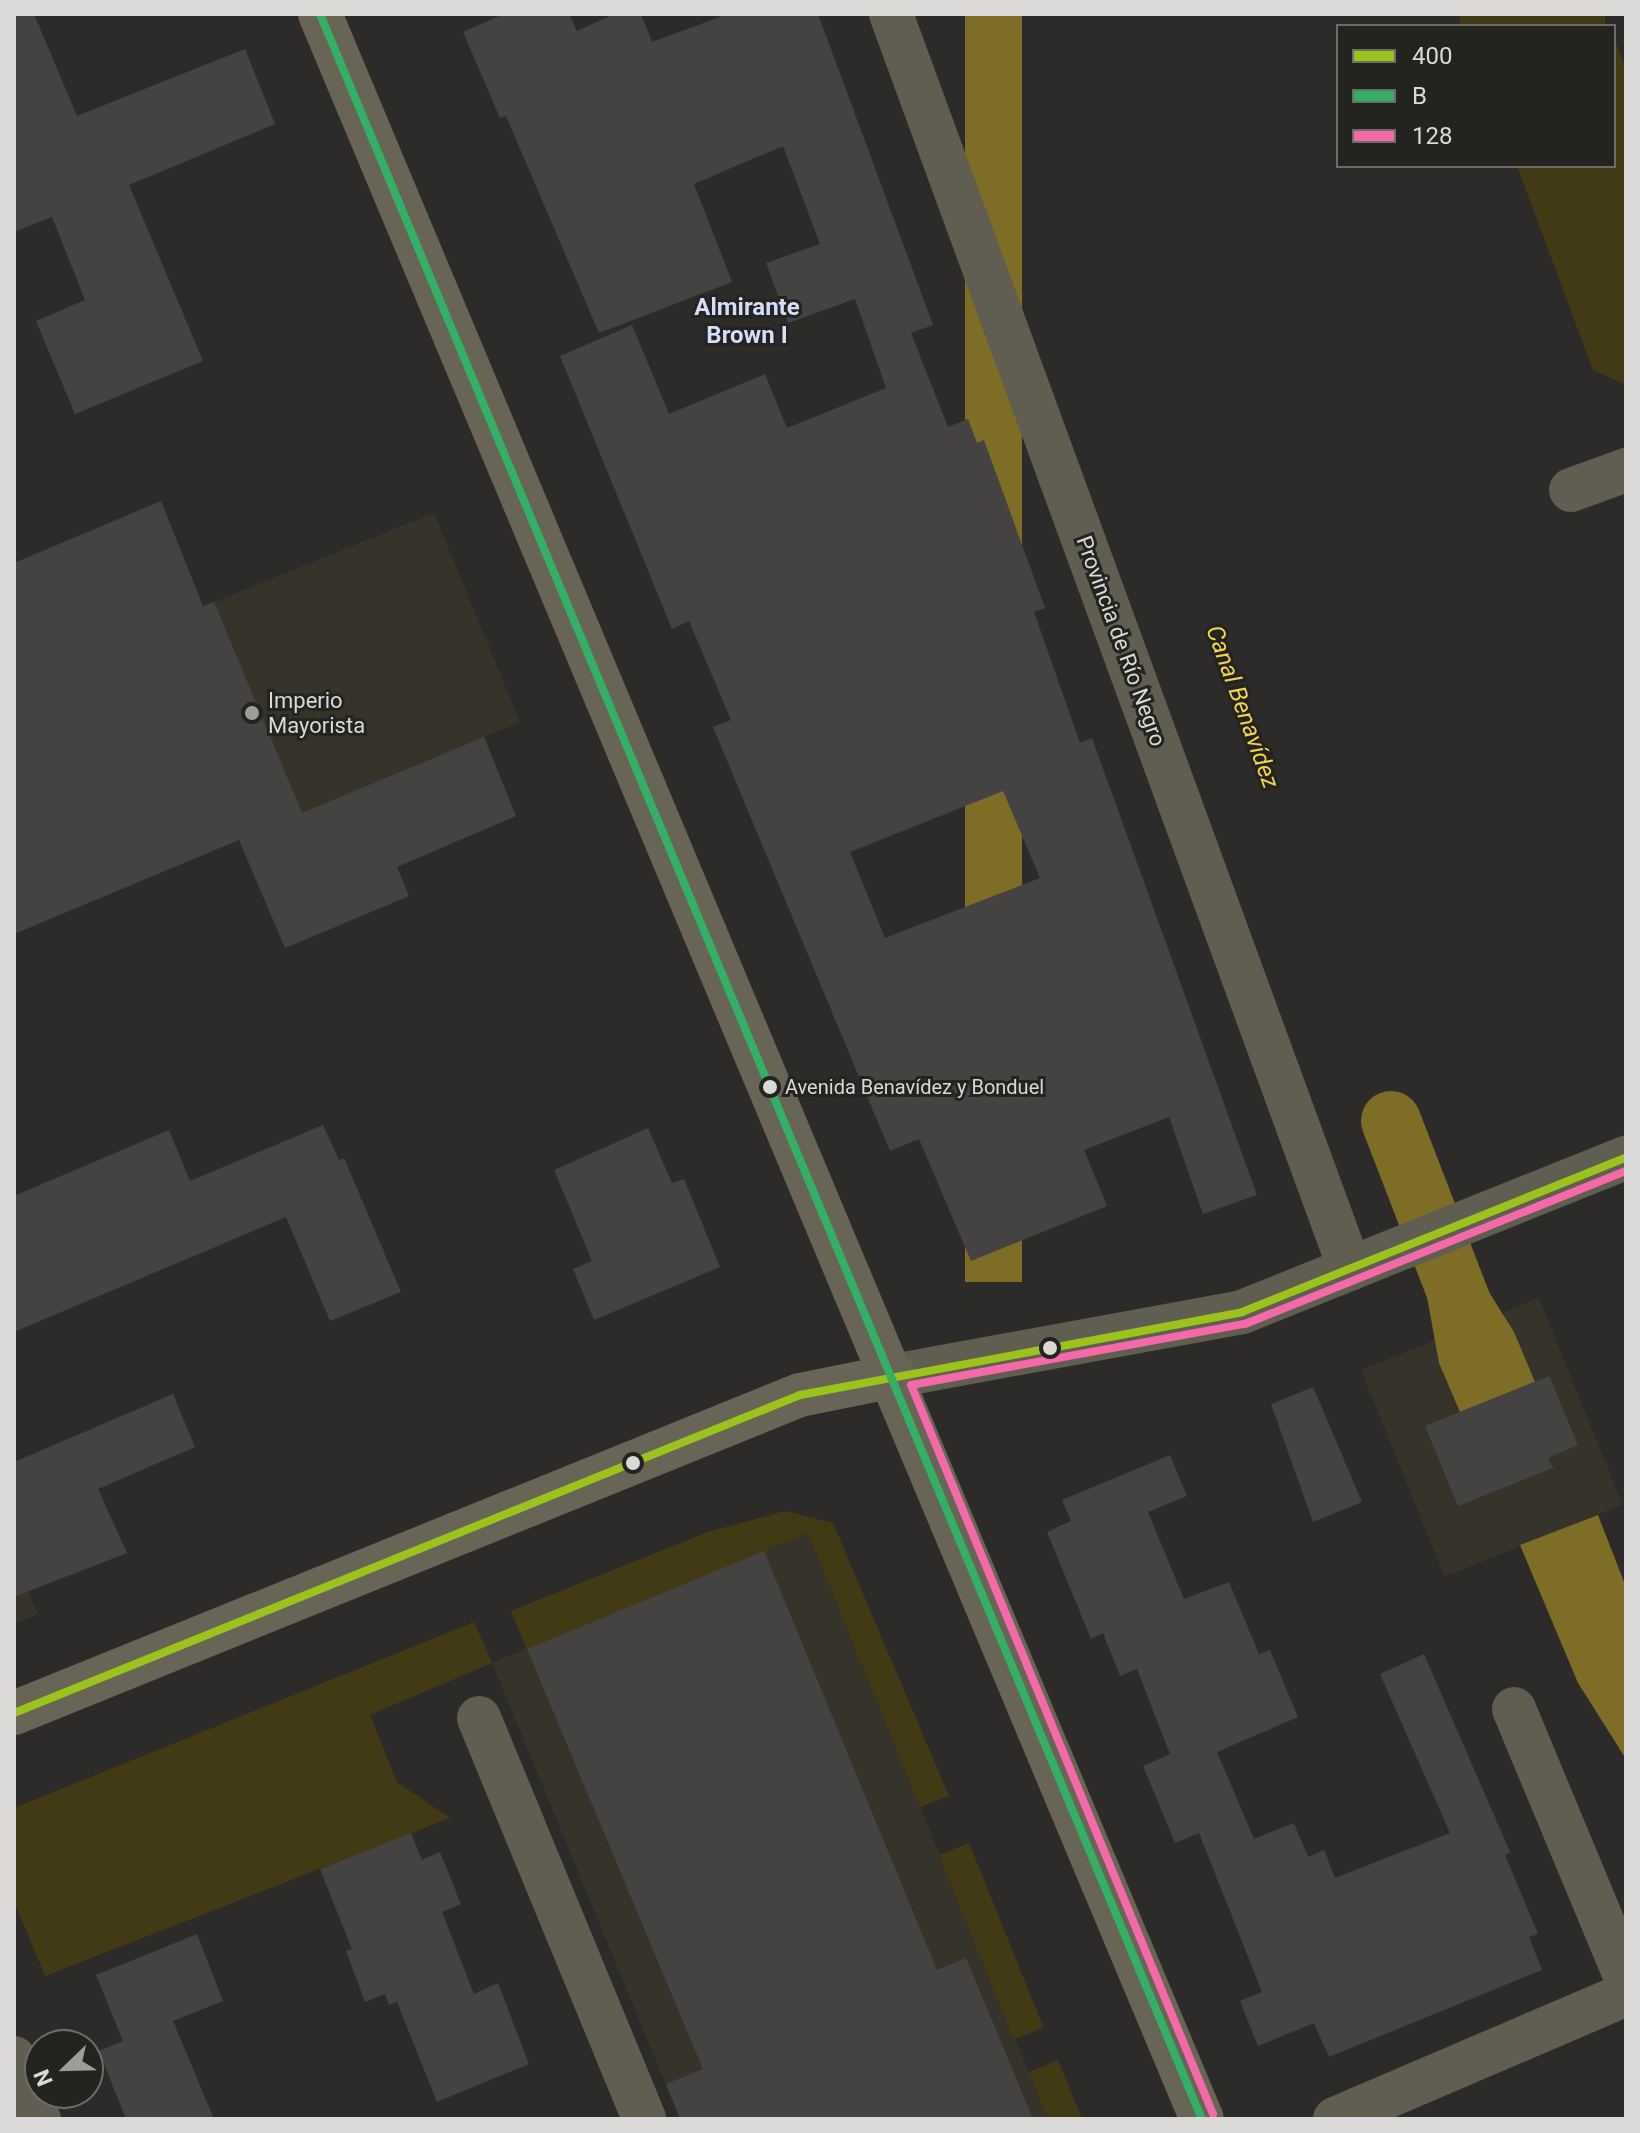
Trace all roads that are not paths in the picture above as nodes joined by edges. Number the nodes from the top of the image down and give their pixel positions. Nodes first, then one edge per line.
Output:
1 (320, 14) edge
2 (891, 14) edge
3 (1626, 470) edge
4 (1571, 490) dead end
5 (1626, 1158) edge
6 (1363, 1264) junction
7 (894, 1376) junction
8 (1514, 1709) dead end
9 (14, 1713) edge
10 (479, 1718) dead end
11 (1626, 1978) edge
12 (1626, 1994) edge
13 (14, 2058) edge
14 (39, 2119) edge
15 (644, 2119) edge
16 (1202, 2119) edge
17 (1335, 2119) edge

1 - 7 main road
2 - 6 street, Provincia de Río Negro
3 - 4 street
5 - 6 street
6 - 7 street
7 - 9 main road
7 - 16 main road
8 - 11 street
10 - 15 street
12 - 17 street
13 - 14 street

